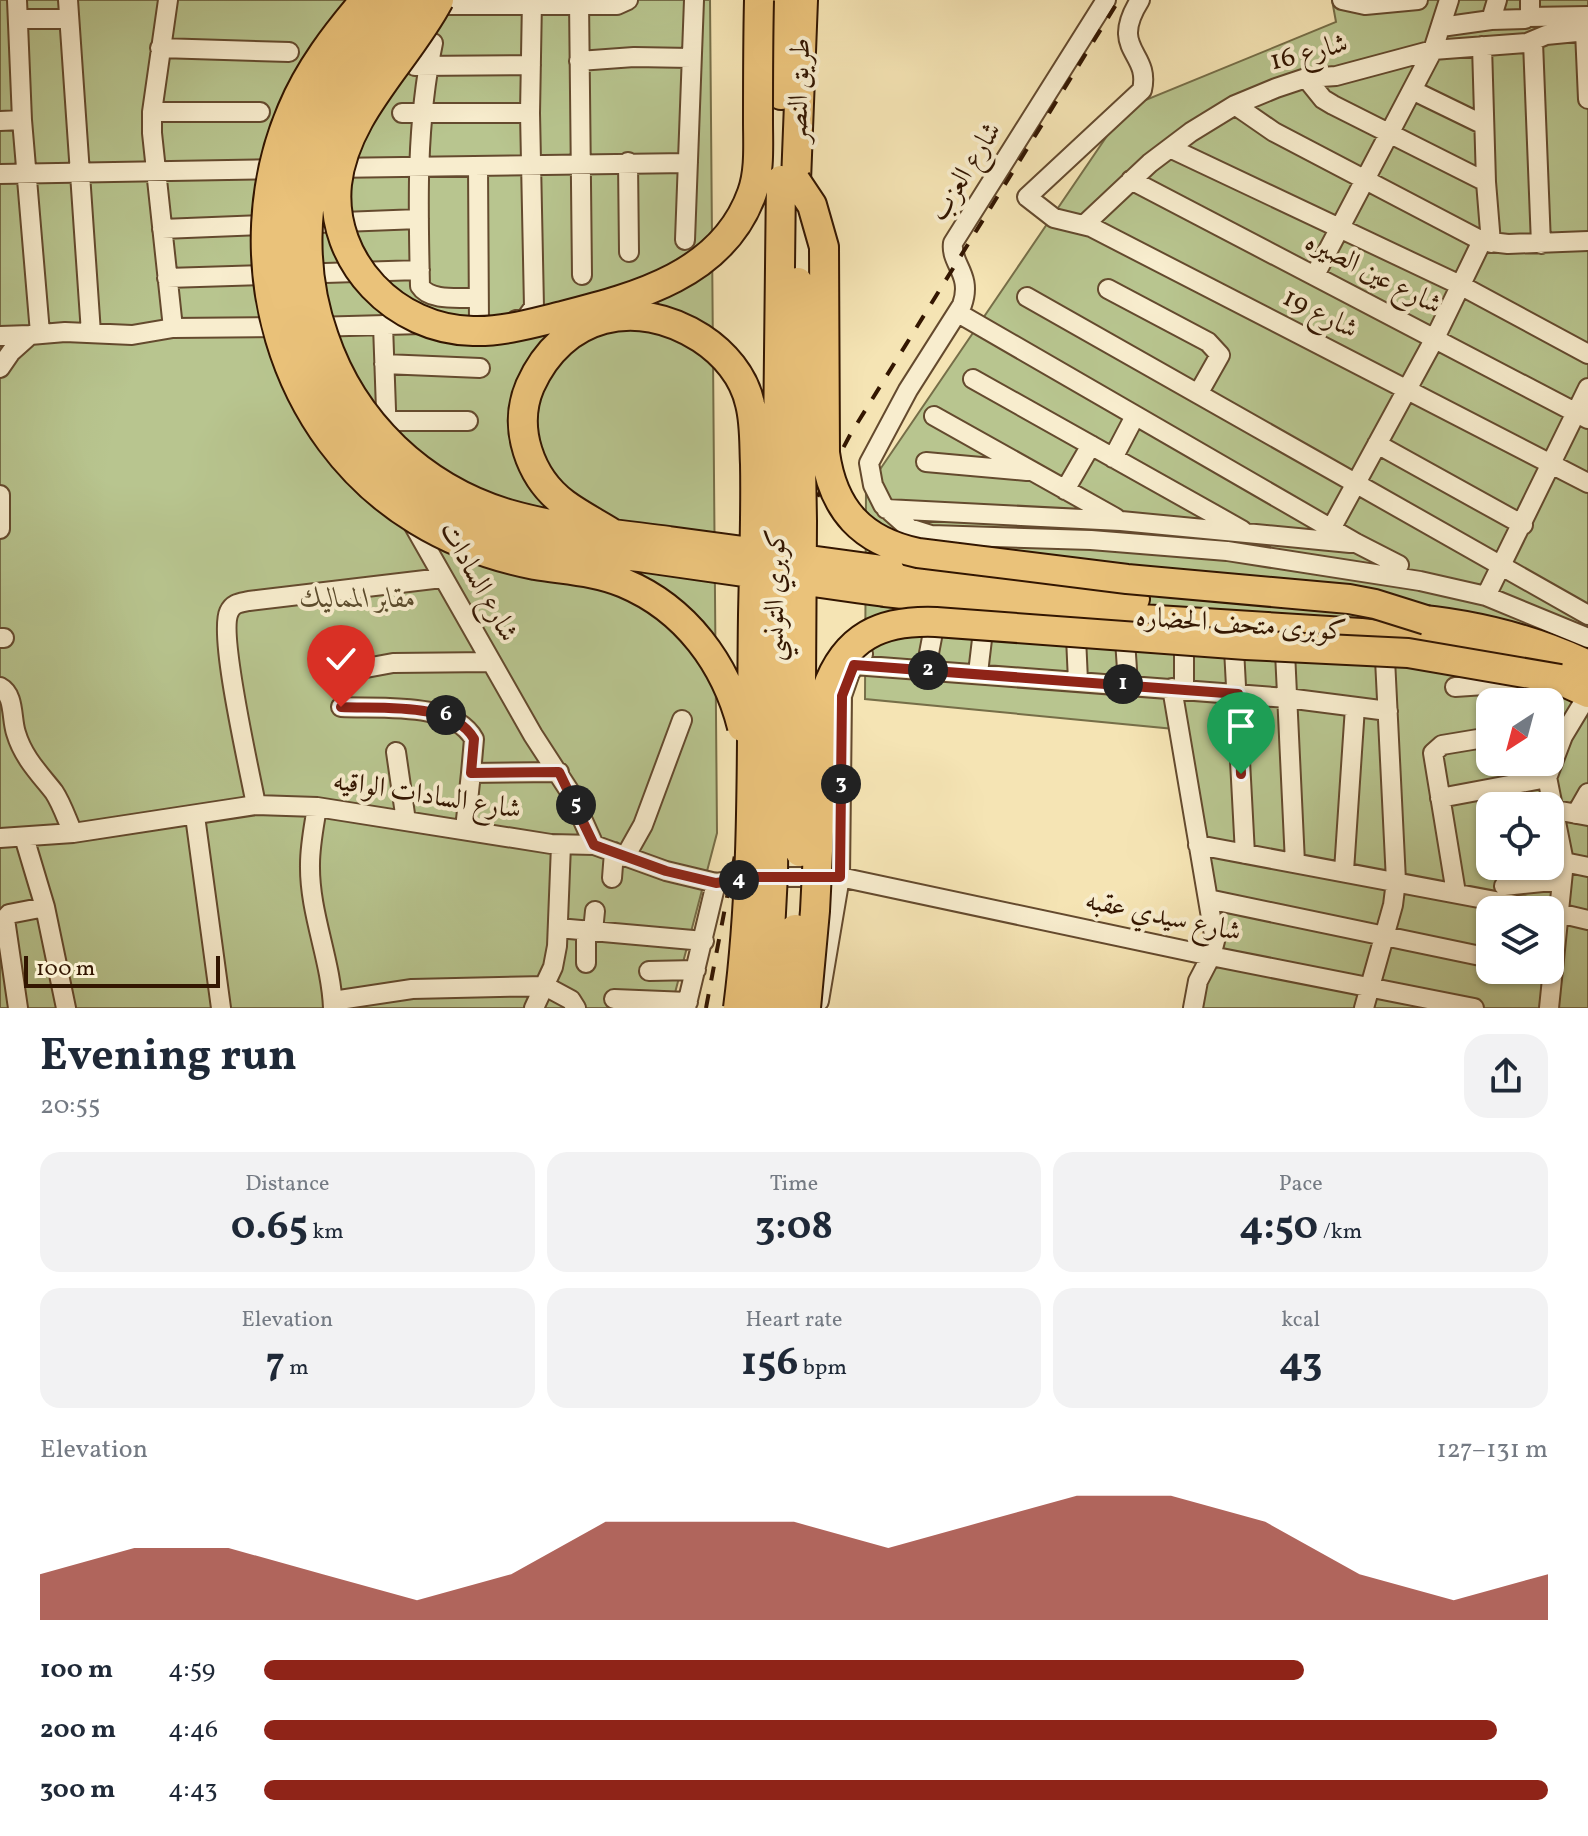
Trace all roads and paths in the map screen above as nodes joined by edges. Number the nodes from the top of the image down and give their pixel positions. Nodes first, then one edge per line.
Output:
1 (168, 0) edge
2 (365, 0) edge
3 (374, 0) edge
4 (391, 0) edge
5 (415, 0) edge
6 (439, 0) edge
7 (628, 0) edge
8 (648, 0) edge
9 (694, 0) edge
10 (759, 0) edge
11 (781, 0) edge
12 (803, 0) edge
13 (1106, 0) edge
14 (1140, 0) edge
15 (1342, 0) edge
16 (1420, 0) edge
17 (1497, 0) edge
18 (1449, 1) edge
19 (478, 3) edge
20 (532, 3) edge
21 (578, 3) edge
22 (1529, 8) edge
23 (68, 9) edge
24 (18, 10) edge
25 (1584, 19) edge
26 (1491, 20) junction
27 (1441, 27) junction
28 (1533, 42) junction
29 (433, 43) dead end
30 (1482, 46) junction
31 (160, 48) junction
32 (1433, 50) junction
33 (289, 52) dead end
34 (691, 58) junction
35 (579, 61) junction
36 (531, 65) junction
37 (422, 66) junction
38 (0, 69) edge
39 (21, 69) junction
40 (1306, 78) junction
41 (1412, 90) junction
42 (1588, 99) edge
43 (1235, 105) junction
44 (152, 112) junction
45 (260, 112) dead end
46 (402, 113) dead end
47 (421, 113) junction
48 (530, 113) junction
49 (22, 120) junction
50 (0, 121) edge
51 (1484, 125) junction
52 (1389, 133) junction
53 (1170, 148) junction
54 (628, 162) junction
55 (688, 163) junction
56 (531, 165) junction
57 (581, 165) junction
58 (478, 166) junction
59 (418, 167) junction
60 (156, 171) junction
61 (80, 173) junction
62 (0, 174) edge
63 (28, 174) junction
64 (1131, 180) junction
65 (789, 181) junction
66 (1365, 181) junction
67 (1486, 182) junction
68 (419, 219) junction
69 (1084, 225) junction
70 (162, 229) junction
71 (1340, 229) junction
72 (685, 240) dead end
73 (1588, 241) edge
74 (1487, 242) junction
75 (1541, 244) junction
76 (629, 252) dead end
77 (420, 270) junction
78 (582, 275) dead end
79 (1315, 275) junction
80 (167, 278) junction
81 (1460, 285) junction
82 (1108, 289) dead end
83 (1027, 297) dead end
84 (478, 298) junction
85 (958, 313) junction
86 (479, 324) junction
87 (383, 325) junction
88 (173, 328) junction
89 (91, 333) junction
90 (35, 334) junction
91 (0, 336) edge
92 (1435, 338) junction
93 (1588, 354) edge
94 (384, 364) junction
95 (0, 368) edge
96 (480, 368) dead end
97 (973, 379) dead end
98 (1588, 388) edge
99 (1405, 390) junction
100 (1198, 394) junction
101 (934, 416) dead end
102 (1135, 416) junction
103 (1582, 416) edge
104 (385, 421) junction
105 (468, 421) dead end
106 (1377, 444) junction
107 (1091, 445) junction
108 (1113, 458) junction
109 (926, 462) dead end
110 (1552, 463) junction
111 (1034, 471) junction
112 (1588, 483) edge
113 (1355, 484) junction
114 (1065, 490) junction
115 (0, 495) edge
116 (886, 509) junction
117 (1121, 521) junction
118 (1523, 525) junction
119 (0, 529) edge
120 (1331, 529) junction
121 (612, 533) junction
122 (1251, 536) junction
123 (1356, 543) junction
124 (1399, 565) dead end
125 (1502, 566) junction
126 (442, 578) junction
127 (888, 582) junction
128 (1486, 596) junction
129 (1588, 615) edge
130 (1426, 620) junction
131 (934, 627) junction
132 (983, 631) junction
133 (1076, 637) junction
134 (1588, 638) edge
135 (1125, 640) junction
136 (1184, 645) junction
137 (1234, 649) junction
138 (1285, 652) junction
139 (1385, 659) junction
140 (491, 662) junction
141 (854, 665) junction
142 (1588, 665) edge
143 (366, 668) dead end
144 (926, 669) junction
145 (978, 673) junction
146 (1560, 679) junction
147 (1078, 681) junction
148 (1529, 682) junction
149 (1128, 684) junction
150 (0, 687) edge
151 (1455, 687) dead end
152 (1178, 688) junction
153 (1530, 688) edge
154 (1238, 694) junction
155 (1287, 698) junction
156 (1586, 701) edge
157 (341, 707) dead end
158 (1355, 707) junction
159 (1388, 711) junction
160 (682, 720) dead end
161 (8, 734) edge
162 (1564, 734) edge
163 (1476, 739) edge
164 (396, 752) dead end
165 (559, 772) junction
166 (471, 773) junction
167 (750, 773) junction
168 (1523, 776) edge
169 (1588, 793) edge
170 (1440, 798) junction
171 (256, 805) junction
172 (317, 807) junction
173 (1582, 815) edge
174 (195, 816) junction
175 (406, 821) junction
176 (465, 829) junction
177 (73, 833) junction
178 (24, 837) junction
179 (0, 838) edge
180 (561, 845) junction
181 (594, 845) junction
182 (1198, 845) junction
183 (620, 854) junction
184 (1245, 854) junction
185 (1295, 863) junction
186 (1588, 867) edge
187 (1344, 871) junction
188 (1564, 871) edge
189 (840, 877) junction
190 (612, 878) dead end
191 (1528, 880) edge
192 (1396, 881) junction
193 (716, 883) junction
194 (1504, 886) dead end
195 (1456, 893) junction
196 (1476, 897) edge
197 (1208, 899) junction
198 (45, 907) junction
199 (595, 911) dead end
200 (1564, 914) edge
201 (1588, 920) edge
202 (558, 928) junction
203 (590, 931) junction
204 (1384, 936) junction
205 (704, 941) junction
206 (1476, 955) edge
207 (1211, 956) junction
208 (586, 963) dead end
209 (696, 970) junction
210 (649, 971) dead end
211 (1550, 984) edge
212 (545, 986) junction
213 (1369, 988) junction
214 (614, 999) dead end
215 (333, 1005) edge
216 (687, 1005) edge
217 (18, 1008) edge
218 (66, 1008) edge
219 (221, 1008) edge
220 (534, 1008) edge
221 (576, 1008) edge
222 (738, 1008) edge
223 (762, 1008) edge
224 (786, 1008) edge
225 (806, 1008) edge
226 (818, 1008) edge
227 (1193, 1008) edge
228 (1364, 1008) edge
229 (1474, 1008) edge
230 (1549, 1008) edge

1 - 31 street
2 - 167 highway, bridge
3 - 19 street
4 - 127 highway, bridge
5 - 121 highway, bridge
6 - 10 highway, bridge
7 - 8 street
7 - 21 street
9 - 34 street
11 - 65 highway, طريق النصر
12 - 65 highway, طريق النصر
13 - 85 street, شارع العزب
14 - 69 street, شارع 19
15 - 16 street
16 - 18 street
17 - 26 street
18 - 27 street
19 - 20 street
20 - 21 street
20 - 36 street
21 - 35 street
22 - 25 street
22 - 26 street
23 - 24 street
23 - 61 street
24 - 39 street
25 - 28 street, شارع 16
25 - 42 street
26 - 27 street
27 - 32 street
28 - 30 street, شارع 16
28 - 75 street
29 - 37 street
30 - 32 street, شارع 16
30 - 51 street
31 - 33 street
31 - 44 street
32 - 40 street, شارع 16
32 - 41 street
34 - 35 street
34 - 55 street
35 - 57 street
36 - 37 street
36 - 48 street
37 - 47 street
38 - 39 street
39 - 49 street
40 - 43 street, شارع 16
40 - 52 street
41 - 51 street
41 - 52 street
43 - 53 street, شارع 16
43 - 66 street
44 - 45 street
44 - 60 street
46 - 47 street
47 - 48 street
47 - 59 street
48 - 56 street
49 - 50 street
49 - 63 street
51 - 67 street
52 - 66 street
52 - 67 street
53 - 64 street, شارع 16
53 - 71 street
54 - 55 street
54 - 57 street
54 - 76 street
55 - 72 street
56 - 57 street
56 - 58 street
56 - 86 street
57 - 78 street
58 - 59 street
58 - 84 street
59 - 60 street
59 - 68 street
60 - 61 street
60 - 70 street
61 - 63 street
61 - 89 street
62 - 63 street
63 - 90 street
64 - 69 street, شارع 16
64 - 79 street, شارع عين الصيره
65 - 130 highway, bridge
65 - 223 highway, كوبري التونسي, bridge
65 - 224 highway, كوبري التونسي, bridge
66 - 71 street
66 - 74 street
67 - 74 street
68 - 70 street
68 - 77 street
69 - 99 street, شارع 19
70 - 80 street
71 - 79 street
71 - 81 street
73 - 75 street
74 - 75 street
74 - 81 street
77 - 80 street
77 - 84 street
79 - 92 street, شارع عين الصيره
80 - 88 street
81 - 92 street
81 - 93 street
82 - 100 street
83 - 100 street
84 - 86 street
85 - 102 street
85 - 116 street, شارع العزب
86 - 87 street
87 - 88 street
87 - 94 street, شارع السادات
88 - 89 street
89 - 90 street
90 - 91 street
90 - 95 street
92 - 99 street
92 - 103 street, شارع عين الصيره
94 - 96 street
94 - 104 street, شارع السادات
97 - 107 street
98 - 103 street
99 - 106 street
99 - 110 street, شارع 19
100 - 113 street
101 - 111 street
102 - 108 street
102 - 120 street
103 - 110 street
104 - 105 street
104 - 126 street, شارع السادات
106 - 113 street
106 - 118 street
107 - 108 street
107 - 114 street
108 - 122 street
109 - 111 street
110 - 112 street, شارع 19
110 - 118 street
111 - 114 street
113 - 120 street
113 - 125 street
114 - 117 street
115 - 119 street
116 - 117 street
116 - 128 street
117 - 122 street
118 - 125 street
120 - 123 street
121 - 127 highway, bridge
121 - 167 highway, bridge
122 - 123 street
123 - 124 street
125 - 128 street
125 - 129 street
126 - 140 street, شارع السادات
126 - 171 street
127 - 130 highway, كوبرى متحف الحضاره, bridge
127 - 146 highway, كوبرى متحف الحضاره, bridge
128 - 134 street
130 - 142 highway, كوبرى متحف الحضاره
131 - 132 street
131 - 141 street
131 - 144 street
132 - 133 street
132 - 145 street
133 - 135 street
133 - 147 street
135 - 136 street
135 - 149 street
136 - 137 street
136 - 152 street
137 - 138 street
137 - 154 street
138 - 139 street
138 - 155 street
139 - 148 street
139 - 159 street
140 - 143 street
140 - 165 street, شارع السادات
141 - 144 street
141 - 189 street
144 - 145 street
145 - 147 street
146 - 156 highway, كوبرى متحف الحضاره
146 - 225 highway, bridge
147 - 149 street
148 - 151 street
148 - 153 street
148 - 156 street
149 - 152 street
150 - 161 street
152 - 154 street
152 - 182 street
154 - 155 street
154 - 184 street
155 - 158 street
155 - 185 street
156 - 162 street
157 - 166 street
158 - 159 street
158 - 187 street
159 - 192 street
160 - 183 street
161 - 177 street
163 - 170 street
164 - 175 street
165 - 166 street
165 - 181 street, شارع السادات
166 - 176 street
167 - 222 highway, bridge
168 - 170 street
169 - 173 street
170 - 195 street
171 - 172 street, شارع السادات الواقيه
171 - 174 street, شارع السادات الواقيه
172 - 175 street, شارع السادات الواقيه
172 - 215 street
174 - 177 street, شارع السادات الواقيه
174 - 219 street
175 - 176 street, شارع السادات الواقيه
176 - 180 street, شارع السادات الواقيه
177 - 178 street, شارع السادات الواقيه
178 - 179 street, شارع السادات الواقيه
178 - 198 street
180 - 181 street, شارع السادات الواقيه
180 - 202 street
181 - 183 street, شارع السادات الواقيه
182 - 184 street
182 - 197 street
183 - 190 street
183 - 193 street, شارع السادات الواقيه
184 - 185 street
185 - 187 street
186 - 188 street
187 - 192 street
189 - 193 street, شارع السادات الواقيه
189 - 207 street, شارع سيدي عقبه
189 - 226 street
191 - 194 street
192 - 195 street
192 - 204 street
193 - 205 street
195 - 196 street
197 - 204 street
197 - 207 street
198 - 217 street
198 - 218 street
199 - 203 street
200 - 201 street
202 - 203 street
202 - 212 street
203 - 205 street
203 - 208 street
204 - 206 street
204 - 213 street
205 - 209 street
207 - 213 street, شارع سيدي عقبه
207 - 227 street
209 - 210 street
209 - 216 street
211 - 230 street
212 - 215 street
212 - 220 street
212 - 221 street
213 - 228 street
213 - 229 street, شارع سيدي عقبه
214 - 216 street

